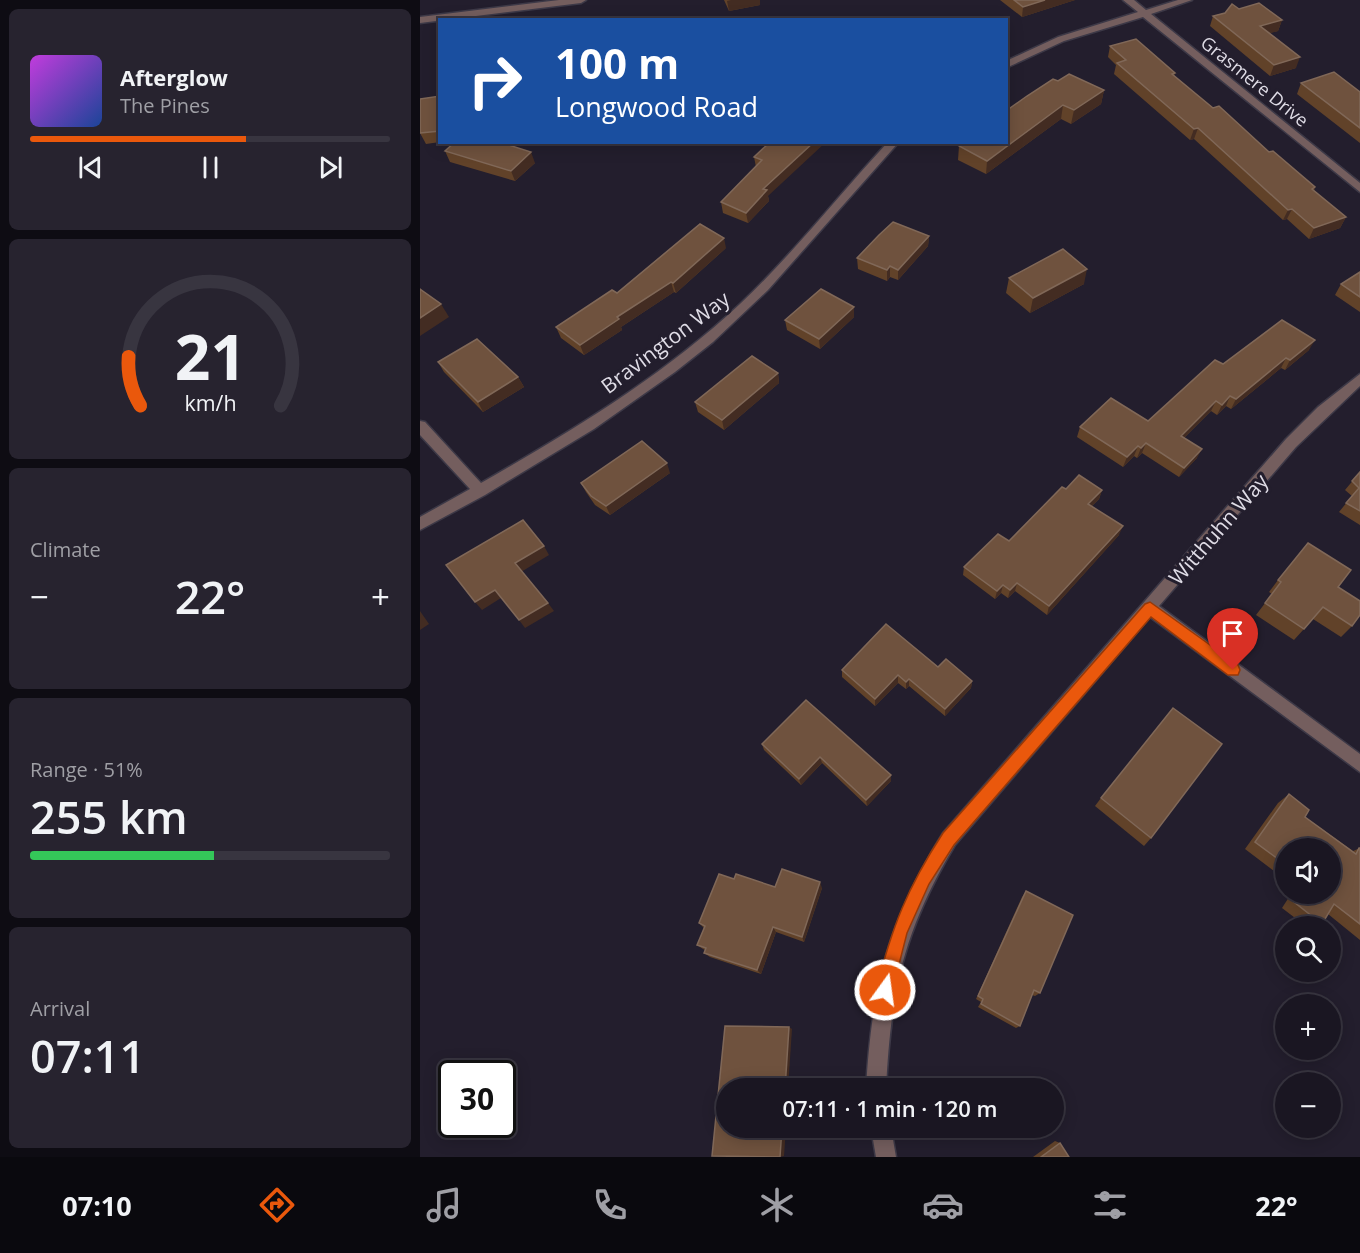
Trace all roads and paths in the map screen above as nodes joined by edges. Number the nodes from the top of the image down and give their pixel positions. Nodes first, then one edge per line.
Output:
1 (581, 0) edge
2 (1128, 0) edge
3 (1187, 0) edge
4 (523, 9) junction
5 (1142, 12) junction
6 (438, 18) edge
7 (439, 18) edge
8 (525, 18) edge
9 (420, 20) edge
10 (1008, 64) edge
11 (892, 144) edge
12 (1360, 189) edge
13 (1360, 379) edge
14 (420, 426) edge
15 (480, 490) junction
16 (420, 524) edge
17 (1150, 608) junction
18 (1360, 764) edge
19 (877, 1078) edge
20 (883, 1138) edge
21 (886, 1157) edge

1 - 4 street
2 - 5 street, Grasmere Drive
3 - 5 street
4 - 7 street
4 - 8 street
5 - 10 street
5 - 12 street, Grasmere Drive
6 - 9 street
11 - 15 street, Bravington Way
13 - 17 street, Witthuhn Way
14 - 15 street
15 - 16 street, Bravington Way
17 - 18 street
17 - 19 street, Witthuhn Way
20 - 21 street

